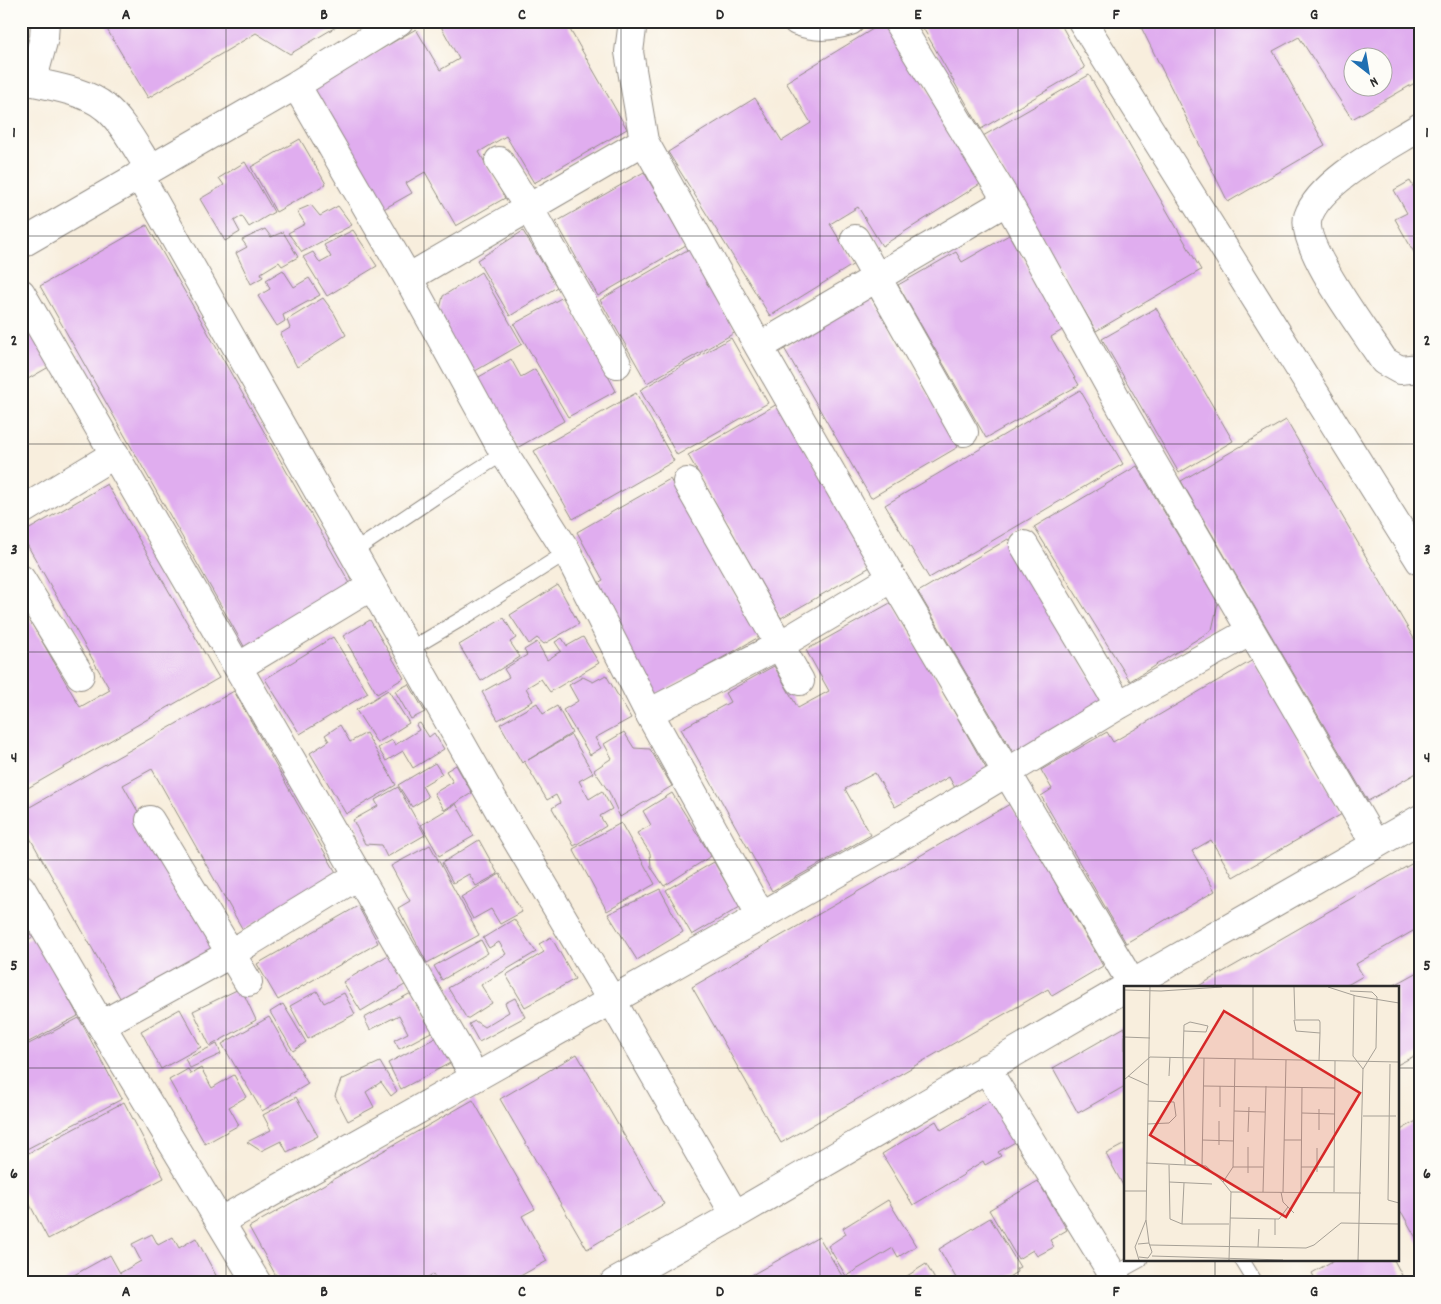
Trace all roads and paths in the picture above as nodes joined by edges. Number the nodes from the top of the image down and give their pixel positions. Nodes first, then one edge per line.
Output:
1 (45, 21) edge
2 (399, 21) edge
3 (633, 21) edge
4 (797, 21) edge
5 (850, 21) edge
6 (897, 21) edge
7 (1082, 21) edge
8 (27, 81) edge
9 (296, 85) junction
10 (1420, 127) edge
11 (644, 141) junction
12 (498, 161) dead end
13 (145, 172) junction
14 (1008, 201) junction
15 (529, 208) junction
16 (855, 238) dead end
17 (21, 244) edge
18 (877, 277) junction
19 (408, 278) junction
20 (21, 293) edge
21 (759, 347) junction
22 (617, 364) dead end
23 (1420, 368) edge
24 (964, 432) dead end
25 (504, 453) junction
26 (115, 454) junction
27 (687, 482) dead end
28 (21, 511) edge
29 (1024, 545) dead end
30 (353, 552) junction
31 (567, 552) junction
32 (1420, 561) edge
33 (892, 578) junction
34 (21, 579) edge
35 (372, 586) junction
36 (1251, 631) junction
37 (780, 646) junction
38 (409, 650) junction
39 (238, 667) junction
40 (80, 675) dead end
41 (800, 681) dead end
42 (1119, 705) junction
43 (648, 713) junction
44 (1006, 772) junction
45 (1420, 819) edge
46 (150, 820) dead end
47 (1375, 844) junction
48 (359, 875) junction
49 (21, 888) edge
50 (761, 916) junction
51 (230, 954) junction
52 (248, 982) dead end
53 (1126, 986) edge
54 (1129, 986) edge
55 (1124, 989) edge
56 (612, 1001) junction
57 (101, 1024) junction
58 (986, 1068) junction
59 (475, 1077) junction
60 (735, 1215) junction
61 (221, 1221) junction
62 (1137, 1262) edge
63 (1243, 1262) edge
64 (1110, 1280) edge
65 (257, 1283) edge
66 (614, 1283) edge
67 (1256, 1283) edge

1 - 8 street
2 - 9 street
3 - 11 street
4 - 5 street
6 - 14 street
7 - 32 street
8 - 13 street
9 - 13 street
9 - 19 street
10 - 23 street
11 - 15 street
11 - 21 street
12 - 15 street
13 - 17 street
13 - 30 street
14 - 18 street
14 - 36 street
15 - 19 street
15 - 22 street
16 - 18 street
18 - 21 street
18 - 24 street
19 - 25 street
20 - 26 street
21 - 33 street
25 - 30 lane
25 - 31 street
26 - 28 street
26 - 39 street
27 - 37 street
29 - 42 street
30 - 35 street
31 - 38 lane
31 - 43 street
33 - 37 street
33 - 44 street
34 - 40 street
35 - 38 street
35 - 39 street
36 - 42 street
36 - 47 street
37 - 41 street
37 - 43 street
38 - 56 street
39 - 48 street
42 - 44 street
43 - 50 street
44 - 50 street
44 - 53 street
45 - 47 street
46 - 51 street
47 - 54 street
48 - 51 street
48 - 59 street
49 - 57 street
50 - 56 street
51 - 52 street
51 - 57 street
55 - 58 street
56 - 59 street
56 - 60 street
57 - 61 street
58 - 60 street
58 - 64 street
59 - 61 street
60 - 66 street
61 - 65 street
62 - 64 lane
63 - 67 lane

